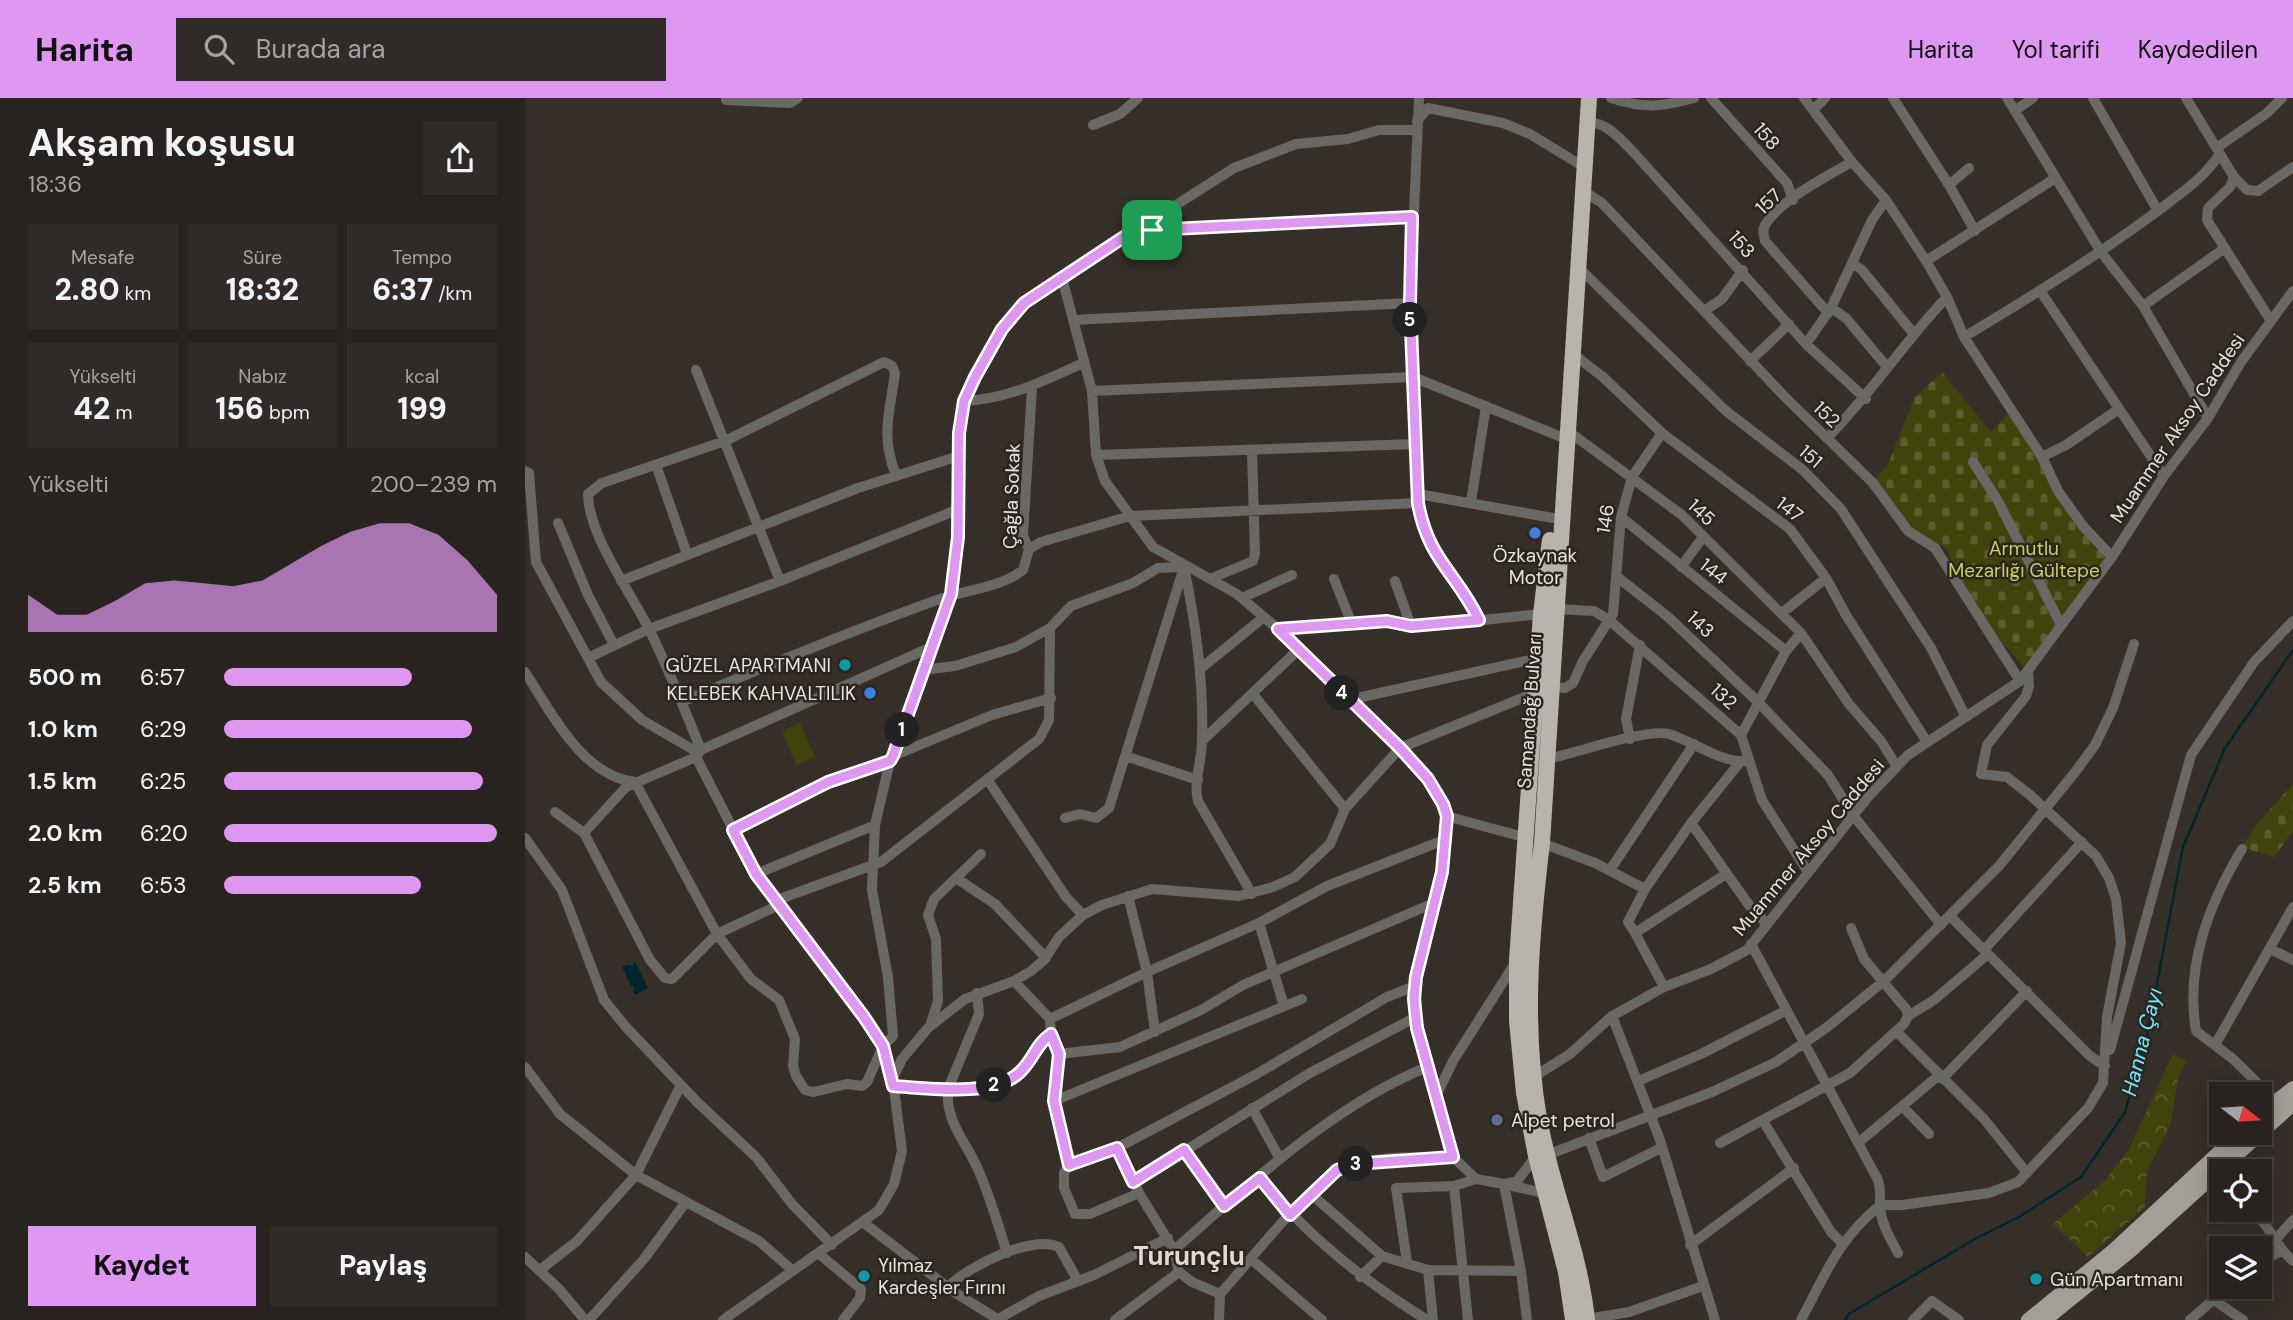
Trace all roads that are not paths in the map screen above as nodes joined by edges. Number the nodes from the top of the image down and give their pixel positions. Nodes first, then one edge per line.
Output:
1 (798, 98) edge
2 (1138, 98) edge
3 (1419, 98) edge
4 (1583, 98) edge
5 (1589, 98) edge
6 (1611, 98) edge
7 (1693, 98) edge
8 (1711, 98) edge
9 (1804, 98) edge
10 (1825, 98) edge
11 (1893, 98) edge
12 (2007, 98) edge
13 (2033, 98) edge
14 (2093, 98) edge
15 (2186, 98) edge
16 (2282, 98) edge
17 (726, 100) dead end
18 (1813, 110) junction
19 (2016, 110) junction
20 (1587, 123) junction
21 (1093, 125) dead end
22 (1416, 125) junction
23 (2218, 151) junction
24 (1852, 162) junction
25 (1579, 163) junction
26 (2293, 167) edge
27 (1969, 168) dead end
28 (2234, 177) junction
29 (2054, 179) junction
30 (1949, 185) junction
31 (1583, 191) junction
32 (1793, 200) junction
33 (1886, 200) junction
34 (2158, 211) junction
35 (1412, 217) junction
36 (1145, 223) junction
37 (1975, 231) junction
38 (2225, 248) junction
39 (2101, 251) junction
40 (1926, 261) junction
41 (1852, 264) junction
42 (1580, 268) junction
43 (1743, 270) junction
44 (1062, 278) junction
45 (2293, 291) edge
46 (2041, 292) junction
47 (1947, 297) junction
48 (1410, 303) junction
49 (2143, 306) junction
50 (1705, 311) junction
51 (1829, 311) junction
52 (1073, 320) junction
53 (2271, 321) junction
54 (1789, 324) junction
55 (1913, 333) junction
56 (1964, 337) junction
57 (1806, 344) junction
58 (1573, 354) junction
59 (1750, 361) junction
60 (1083, 363) junction
61 (1887, 367) junction
62 (696, 370) dead end
63 (1413, 377) junction
64 (1032, 388) junction
65 (1092, 391) junction
66 (1866, 399) junction
67 (964, 401) junction
68 (1486, 407) junction
69 (2119, 410) junction
70 (2208, 418) junction
71 (1662, 433) junction
72 (1563, 434) junction
73 (1828, 438) junction
74 (725, 441) junction
75 (1416, 444) junction
76 (1252, 451) junction
77 (1096, 455) junction
78 (958, 456) junction
79 (2042, 457) junction
80 (1973, 462) dead end
81 (656, 465) junction
82 (525, 471) edge
83 (896, 475) junction
84 (2164, 476) junction
85 (1632, 477) junction
86 (1418, 498) junction
87 (1471, 502) junction
88 (959, 509) junction
89 (1255, 511) junction
90 (1130, 516) junction
91 (1621, 517) junction
92 (1553, 518) junction
93 (558, 523) dead end
94 (760, 525) junction
95 (1703, 537) junction
96 (1029, 549) junction
97 (687, 554) junction
98 (2112, 557) junction
99 (1681, 566) junction
100 (1184, 567) junction
101 (1292, 575) dead end
102 (1616, 576) junction
103 (1212, 578) junction
104 (1826, 578) junction
105 (1334, 579) dead end
106 (1395, 580) dead end
107 (621, 581) junction
108 (780, 581) junction
109 (951, 594) junction
110 (1242, 598) junction
111 (1549, 612) junction
112 (1782, 613) junction
113 (1264, 617) junction
114 (1479, 620) junction
115 (1609, 620) junction
116 (2293, 621) edge
117 (1352, 624) junction
118 (2061, 625) junction
119 (1411, 626) junction
120 (1050, 628) junction
121 (649, 629) junction
122 (1278, 629) junction
123 (1801, 633) junction
124 (614, 645) junction
125 (1640, 645) junction
126 (2134, 645) dead end
127 (929, 648) junction
128 (1299, 649) junction
129 (1786, 652) junction
130 (590, 657) junction
131 (1539, 658) junction
132 (922, 670) junction
133 (1200, 670) junction
134 (2028, 671) junction
135 (525, 672) edge
136 (2020, 681) junction
137 (1544, 689) junction
138 (1253, 694) junction
139 (1051, 698) junction
140 (1347, 700) junction
141 (682, 702) junction
142 (1758, 702) junction
143 (1965, 715) junction
144 (1741, 735) junction
145 (1630, 739) junction
146 (1202, 741) junction
147 (1927, 742) junction
148 (1694, 744) junction
149 (1400, 748) junction
150 (699, 753) junction
151 (1125, 757) junction
152 (891, 758) junction
153 (1547, 759) junction
154 (1745, 761) junction
155 (1897, 767) junction
156 (988, 779) junction
157 (1198, 780) junction
158 (635, 782) junction
159 (1345, 808) junction
160 (2044, 809) junction
161 (555, 812) dead end
162 (1853, 815) junction
163 (1447, 816) junction
164 (1065, 818) dead end
165 (1691, 823) junction
166 (875, 825) junction
167 (733, 830) junction
168 (584, 833) junction
169 (525, 838) edge
170 (1444, 840) junction
171 (1535, 841) junction
172 (2082, 842) junction
173 (2242, 849) dead end
174 (981, 854) dead end
175 (871, 865) junction
176 (1611, 870) junction
177 (1808, 872) junction
178 (756, 874) junction
179 (1726, 874) junction
180 (956, 878) junction
181 (1645, 889) junction
182 (1252, 894) junction
183 (1128, 896) junction
184 (779, 902) junction
185 (1436, 902) junction
186 (2293, 907) edge
187 (1083, 915) junction
188 (1950, 916) junction
189 (1259, 923) junction
190 (1767, 924) junction
191 (1941, 925) junction
192 (1851, 928) dead end
193 (1635, 933) junction
194 (717, 934) junction
195 (1751, 944) junction
196 (2270, 949) junction
197 (1986, 952) junction
198 (1046, 958) junction
199 (1517, 960) junction
200 (2293, 960) edge
201 (1147, 972) junction
202 (1272, 974) junction
203 (1014, 981) junction
204 (1884, 981) junction
205 (1415, 986) junction
206 (1664, 987) junction
207 (2027, 991) junction
208 (978, 993) junction
209 (1302, 999) dead end
210 (1284, 1006) junction
211 (1785, 1011) junction
212 (1612, 1016) junction
213 (1908, 1016) junction
214 (1416, 1017) junction
215 (1050, 1019) junction
216 (928, 1028) junction
217 (1155, 1032) junction
218 (1897, 1032) junction
219 (1051, 1034) junction
220 (1803, 1044) junction
221 (2215, 1045) junction
222 (883, 1046) junction
223 (1059, 1054) junction
224 (525, 1066) edge
225 (1430, 1066) junction
226 (2105, 1066) junction
227 (1535, 1076) junction
228 (1940, 1078) junction
229 (1638, 1080) junction
230 (892, 1083) junction
231 (681, 1085) junction
232 (1827, 1085) junction
233 (2293, 1088) edge
234 (948, 1089) junction
235 (1436, 1096) junction
236 (1054, 1101) junction
237 (2288, 1105) edge
238 (1903, 1107) junction
239 (1252, 1108) junction
240 (1651, 1114) junction
241 (1763, 1121) junction
242 (1929, 1134) dead end
243 (1589, 1138) junction
244 (1720, 1143) dead end
245 (1859, 1143) junction
246 (2227, 1145) edge
247 (1117, 1148) junction
248 (1661, 1148) junction
249 (1184, 1150) junction
250 (1542, 1156) junction
251 (1453, 1157) junction
252 (1280, 1159) junction
253 (2234, 1159) edge
254 (1069, 1165) junction
255 (1794, 1168) junction
256 (2028, 1173) junction
257 (636, 1175) junction
258 (1260, 1178) junction
259 (1476, 1179) junction
260 (2209, 1183) edge
261 (1504, 1184) junction
262 (1454, 1186) junction
263 (1136, 1188) junction
264 (1311, 1194) junction
265 (1548, 1195) junction
266 (685, 1203) junction
267 (1880, 1205) junction
268 (1224, 1206) junction
269 (1290, 1215) junction
270 (2293, 1220) edge
271 (2262, 1222) edge
272 (864, 1223) junction
273 (1168, 1238) junction
274 (2276, 1240) junction
275 (1842, 1243) junction
276 (832, 1245) junction
277 (1690, 1245) junction
278 (1174, 1250) junction
279 (2281, 1251) junction
280 (818, 1253) junction
281 (1007, 1253) junction
282 (1898, 1253) dead end
283 (1382, 1256) junction
284 (2272, 1256) edge
285 (525, 1257) edge
286 (1251, 1259) junction
287 (2293, 1261) edge
288 (1407, 1262) junction
289 (540, 1270) junction
290 (792, 1270) junction
291 (1428, 1270) junction
292 (1462, 1271) junction
293 (1521, 1271) junction
294 (1179, 1272) junction
295 (1360, 1277) junction
296 (1078, 1281) junction
297 (1703, 1286) junction
298 (948, 1287) junction
299 (1220, 1294) junction
300 (2214, 1300) joint
301 (1630, 1316) edge
302 (1121, 1318) edge
303 (587, 1320) edge
304 (723, 1320) edge
305 (843, 1320) edge
306 (998, 1320) edge
307 (1219, 1320) edge
308 (1322, 1320) edge
309 (1427, 1320) edge
310 (1433, 1320) edge
311 (1468, 1320) edge
312 (1527, 1320) edge
313 (1582, 1320) edge
314 (1715, 1320) edge
315 (1801, 1320) edge
316 (1913, 1320) edge
317 (1959, 1320) edge
318 (2028, 1320) edge
319 (2045, 1320) edge
320 (2190, 1320) edge
321 (2243, 1320) edge

1 - 17 street
2 - 21 street
3 - 22 street
4 - 25 highway, Samandağ Bulvarı
5 - 20 highway, Samandağ Bulvarı
6 - 7 street
8 - 32 street, 158
9 - 18 street
10 - 18 street
11 - 30 street
12 - 19 street
13 - 19 street
14 - 34 street
15 - 23 street
16 - 23 street
18 - 24 street
19 - 29 street
20 - 31 highway, Samandağ Bulvarı
20 - 43 street, 153
22 - 25 street
22 - 35 street
22 - 36 street
23 - 28 street
23 - 34 street
24 - 32 street, 157
24 - 33 street
25 - 72 highway, Samandağ Bulvarı
26 - 28 street
27 - 30 street
28 - 38 street
29 - 37 street
29 - 39 street
30 - 37 street
31 - 42 highway, Samandağ Bulvarı
31 - 50 street, 152
32 - 51 street, 157
33 - 40 street
33 - 41 street
34 - 39 street
35 - 36 street
35 - 48 street
36 - 44 street
37 - 40 street
38 - 49 street
38 - 53 street
39 - 46 street
39 - 49 street
40 - 47 street
41 - 51 street
41 - 55 street
42 - 58 highway, Samandağ Bulvarı
42 - 143 street, 151
43 - 50 street
43 - 54 street, 153
44 - 52 street
44 - 67 street
45 - 53 street, Muammer Aksoy Caddesi
46 - 56 street
46 - 69 street
47 - 55 street
47 - 56 street
48 - 52 street
48 - 63 street
49 - 70 street
50 - 59 street, 152
51 - 57 street
51 - 61 street, 157
52 - 60 street
53 - 70 street, Muammer Aksoy Caddesi
54 - 57 street, 153
54 - 59 street
55 - 61 street
56 - 79 street
57 - 66 street, 153
58 - 71 street, 147
58 - 72 highway, Samandağ Bulvarı
59 - 73 street, 152
60 - 64 street
60 - 65 street
61 - 66 street
62 - 74 street
63 - 65 street
63 - 68 street, 145
63 - 75 street
64 - 67 street
64 - 96 street, Çağla Sokak
65 - 77 street
66 - 73 street
67 - 78 street
68 - 72 street, 145
68 - 87 street
69 - 79 street
69 - 84 street
70 - 84 street, Muammer Aksoy Caddesi
71 - 85 street, 146
71 - 104 street, 147
72 - 85 street, 145
72 - 92 highway, Samandağ Bulvarı
72 - 111 highway, Samandağ Bulvarı
73 - 136 street, 152
74 - 81 street
74 - 83 street
74 - 94 street
75 - 76 street
75 - 86 street
76 - 77 street
76 - 89 street
77 - 90 street
78 - 83 street
78 - 88 street
79 - 98 street
80 - 118 street
81 - 97 street
81 - 107 street
82 - 130 street
83 - 94 street
84 - 98 street, Muammer Aksoy Caddesi
85 - 91 street, 146
85 - 95 street, 145
86 - 87 street
86 - 89 street
86 - 114 street
87 - 92 street
88 - 108 street
88 - 109 street
89 - 90 street
89 - 103 street
90 - 96 street
90 - 100 street
91 - 99 street, 144
91 - 102 street, 146
92 - 111 highway, Samandağ Bulvarı
93 - 124 street
94 - 97 street
94 - 108 street
95 - 99 street
95 - 112 street, 145
96 - 109 street, Çağla Sokak
97 - 107 street
98 - 118 street, Muammer Aksoy Caddesi
99 - 129 street, 144
100 - 103 street
100 - 120 street
100 - 133 street
100 - 151 street
101 - 110 street
102 - 115 street, 146
102 - 142 street, 143
103 - 110 street
104 - 112 street
104 - 147 street, 147
105 - 117 street
106 - 119 street
107 - 121 street
108 - 121 street
109 - 127 street
109 - 141 street
110 - 113 street
111 - 114 street, 132
111 - 115 street, 132
111 - 131 highway, Samandağ Bulvarı
111 - 137 highway, Samandağ Bulvarı
112 - 123 street, 145
113 - 122 street
113 - 133 street
114 - 119 street, 132
115 - 125 street, 132
115 - 137 street
116 - 226 street
117 - 119 street, 132
117 - 122 street, 132
118 - 134 street, Muammer Aksoy Caddesi
120 - 132 street
120 - 139 street
121 - 124 street
121 - 141 street
122 - 128 street
123 - 129 street
123 - 155 street, 145
124 - 130 street
125 - 144 street, 132
125 - 145 street
126 - 160 street
127 - 132 street
127 - 150 street
128 - 138 street
128 - 140 street
129 - 142 street
130 - 150 street
131 - 137 highway, Samandağ Bulvarı
131 - 140 street
132 - 152 street
133 - 146 street
134 - 136 street, Muammer Aksoy Caddesi
134 - 160 street
135 - 158 street
136 - 143 street, Muammer Aksoy Caddesi
137 - 149 street
137 - 153 highway, Samandağ Bulvarı
137 - 171 highway, Samandağ Bulvarı
138 - 146 street
138 - 159 street
139 - 152 street
139 - 156 street
140 - 149 street
141 - 150 street
142 - 144 street
142 - 162 street, 143
143 - 147 street, Muammer Aksoy Caddesi
144 - 154 street, 132
145 - 148 street
145 - 153 street
146 - 157 street
147 - 155 street, Muammer Aksoy Caddesi
148 - 154 street
148 - 176 street
149 - 159 street
149 - 163 street
150 - 158 street
150 - 167 street
151 - 157 street
151 - 164 street
152 - 166 street
152 - 167 street
153 - 171 highway, Samandağ Bulvarı
154 - 165 street
154 - 177 street, 132
155 - 162 street, Muammer Aksoy Caddesi
156 - 175 street
156 - 187 street
157 - 182 street
158 - 168 street
158 - 194 street
159 - 182 street
160 - 172 street
160 - 188 street
161 - 168 street
162 - 177 street, Muammer Aksoy Caddesi
162 - 191 street, 143
163 - 170 street
163 - 171 street
165 - 179 street
165 - 181 street
166 - 175 street
166 - 178 street
167 - 178 street
168 - 194 street
169 - 231 street
170 - 185 street
170 - 189 street
171 - 176 street
171 - 199 highway, Samandağ Bulvarı
171 - 227 highway, Samandağ Bulvarı
172 - 197 street
172 - 226 street
173 - 221 street
174 - 180 street
175 - 184 street
175 - 222 street
176 - 181 street
177 - 190 street, Muammer Aksoy Caddesi
178 - 184 street
179 - 190 street
179 - 193 street
180 - 198 street
180 - 216 street
181 - 193 street
182 - 183 street
183 - 187 street
183 - 201 street
184 - 194 street
184 - 222 street
185 - 202 street
185 - 205 street
186 - 196 street
187 - 198 street
188 - 191 street
188 - 197 street
189 - 201 street
189 - 202 street
190 - 195 street, Muammer Aksoy Caddesi
191 - 204 street
192 - 204 street
193 - 206 street
194 - 222 street
195 - 206 street, Muammer Aksoy Caddesi
195 - 211 street
196 - 200 street
196 - 221 street
197 - 207 street
197 - 213 street
198 - 203 street
199 - 235 street
199 - 250 highway, Samandağ Bulvarı
201 - 215 street
201 - 217 street
202 - 210 street
202 - 217 street
203 - 208 street
203 - 215 street
204 - 213 street
204 - 220 street
205 - 214 street
205 - 247 street
206 - 212 street, Muammer Aksoy Caddesi
207 - 226 street
207 - 228 street
208 - 216 street
208 - 234 street
209 - 210 street
210 - 236 street
211 - 220 street
211 - 229 street
212 - 227 street, Muammer Aksoy Caddesi
212 - 229 street
213 - 218 street
214 - 225 street
214 - 239 street
215 - 219 street
216 - 230 street
217 - 223 street
218 - 228 street
218 - 232 street
219 - 223 street
219 - 234 street
220 - 232 street
220 - 240 street
221 - 237 street
222 - 230 street
223 - 236 street
224 - 257 street
225 - 235 street
225 - 252 street
226 - 256 street
227 - 250 highway, Samandağ Bulvarı
228 - 238 street
228 - 256 street
229 - 240 street
230 - 234 street
230 - 272 street
231 - 257 street
231 - 276 street
232 - 241 street
232 - 245 street
233 - 237 main road
234 - 281 street
235 - 251 street
236 - 254 street
237 - 253 main road
238 - 242 street
238 - 245 street
239 - 249 street
239 - 252 street
240 - 243 street
240 - 248 street
241 - 244 street
241 - 255 street
243 - 248 street
243 - 250 street
245 - 267 street
246 - 318 main road
247 - 254 street
247 - 263 street
248 - 277 street
249 - 263 street
249 - 268 street
250 - 261 street
250 - 265 highway, Samandağ Bulvarı
250 - 313 highway, Samandağ Bulvarı
251 - 259 street
251 - 264 street
252 - 258 street
254 - 263 street
255 - 275 street
255 - 277 street
256 - 267 street
257 - 266 street
257 - 289 street
258 - 268 street
258 - 269 street
259 - 261 street
259 - 262 street
260 - 319 main road
261 - 265 street
261 - 293 street
262 - 288 street
262 - 292 street
263 - 273 street
264 - 269 street
264 - 283 street
265 - 313 highway, Samandağ Bulvarı
266 - 290 street
266 - 303 street
267 - 275 street
267 - 282 street
268 - 278 street
269 - 286 street
269 - 295 street
270 - 274 street
271 - 274 street
272 - 276 street
272 - 298 street
273 - 278 street
273 - 296 street
274 - 279 street
275 - 315 street
276 - 280 street
277 - 297 street
278 - 294 street
279 - 284 street
279 - 287 street
280 - 290 street
280 - 305 street
281 - 296 street
281 - 298 street
283 - 288 street
283 - 295 street
285 - 289 street
286 - 299 street
286 - 308 street
288 - 291 street
289 - 303 street
290 - 304 street
291 - 292 street
291 - 310 street
292 - 293 street
292 - 311 street
293 - 312 street
294 - 299 street
294 - 302 street
295 - 309 street
296 - 306 street
297 - 301 street
297 - 314 street
298 - 306 street
299 - 307 street
300 - 320 street
300 - 321 street
301 - 313 street
316 - 317 street

